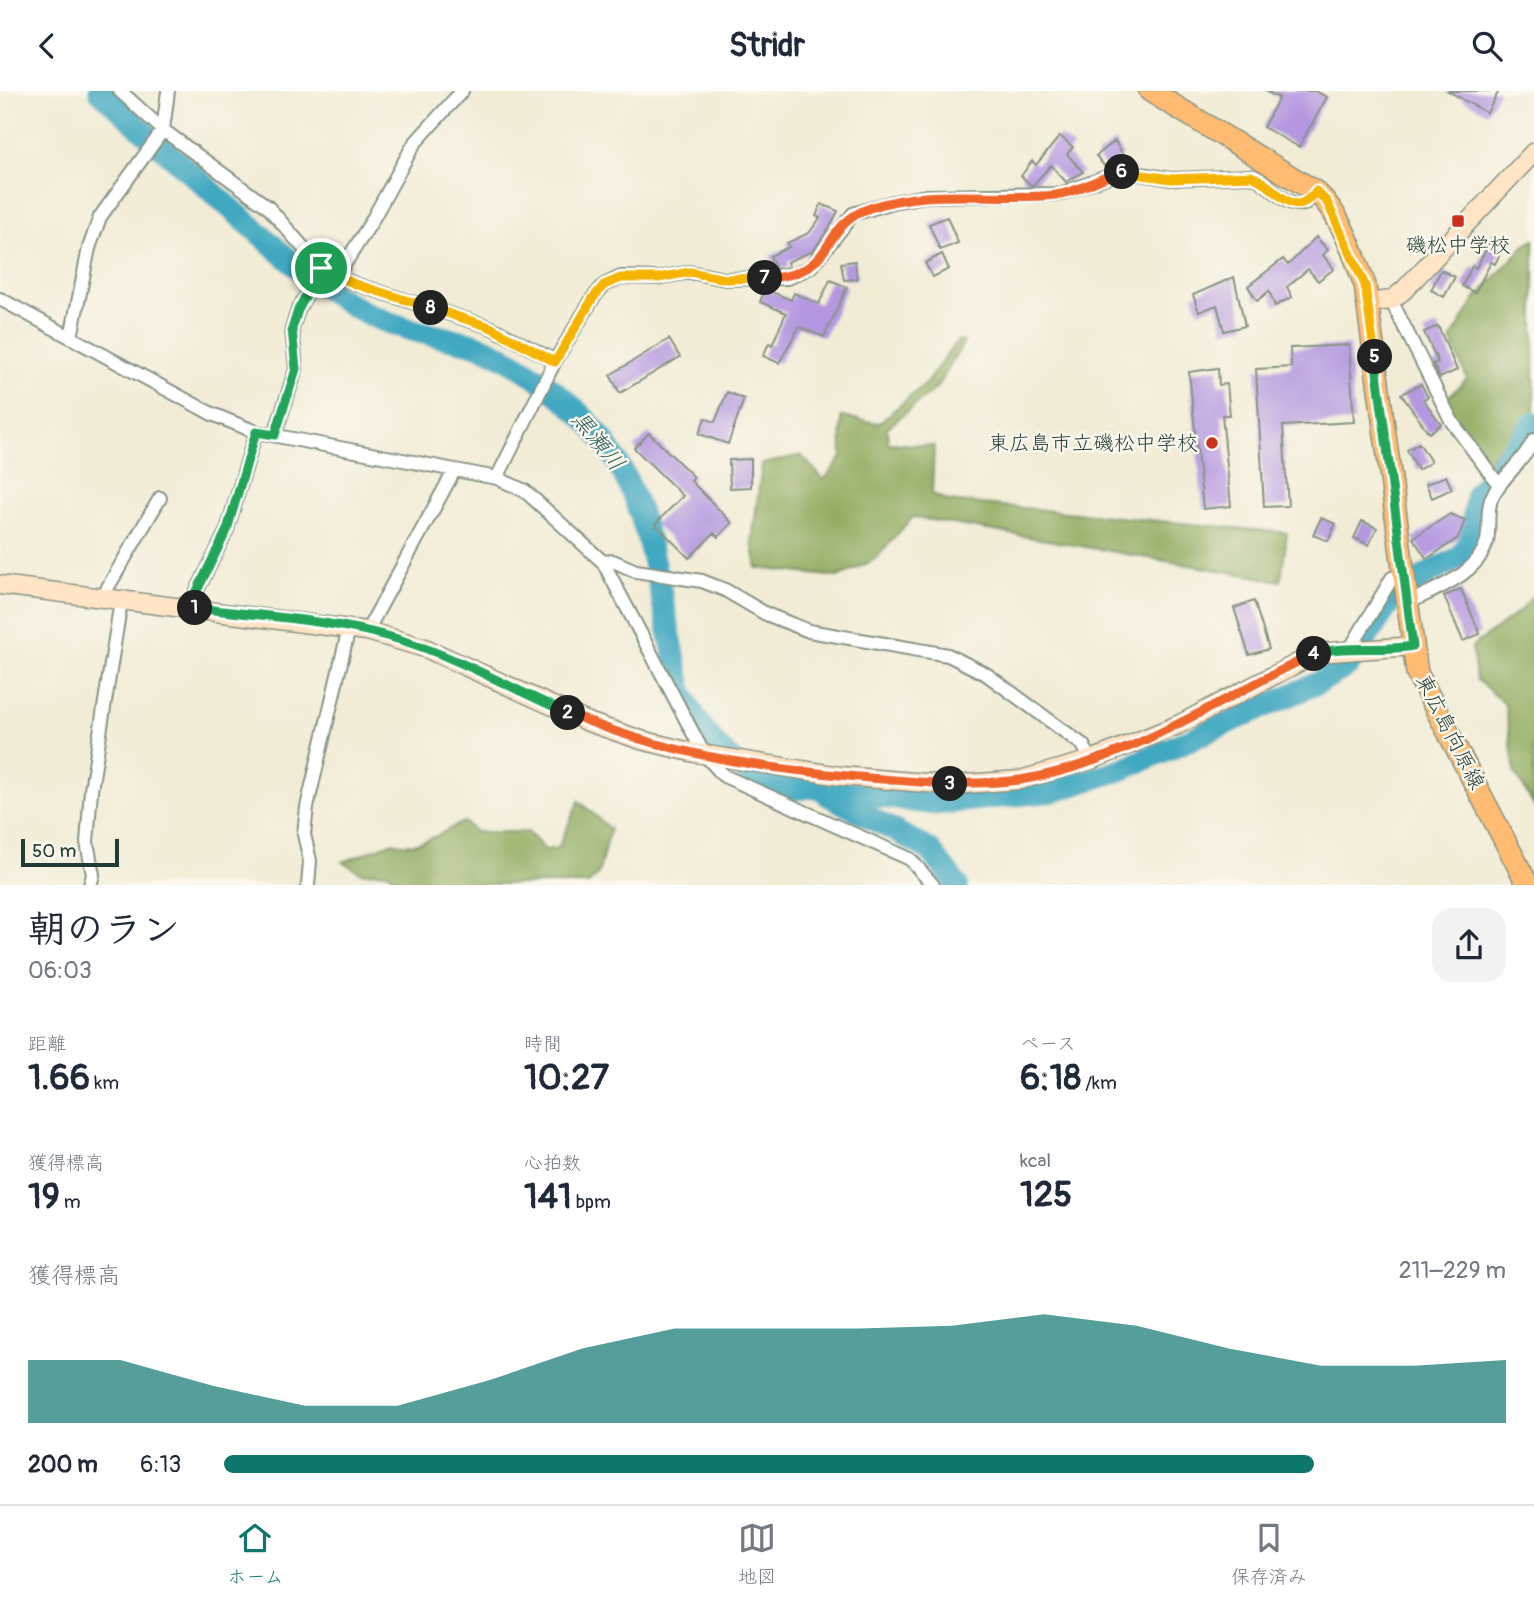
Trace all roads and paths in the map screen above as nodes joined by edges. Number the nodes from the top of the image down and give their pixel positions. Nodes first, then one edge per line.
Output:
1 (120, 91) edge
2 (168, 91) edge
3 (461, 91) edge
4 (1150, 91) edge
5 (163, 130) junction
6 (1534, 152) edge
7 (1316, 191) junction
8 (321, 268) junction
9 (337, 276) junction
10 (0, 299) edge
11 (1391, 300) junction
12 (1368, 303) junction
13 (71, 337) junction
14 (554, 364) junction
15 (256, 432) junction
16 (275, 435) junction
17 (1533, 444) edge
18 (454, 471) junction
19 (497, 478) junction
20 (1494, 480) junction
21 (160, 498) dead end
22 (603, 562) junction
23 (0, 585) edge
24 (1405, 586) junction
25 (113, 600) junction
26 (189, 607) junction
27 (349, 628) junction
28 (367, 631) junction
29 (1413, 646) junction
30 (1358, 650) junction
31 (705, 754) junction
32 (1091, 760) junction
33 (90, 884) edge
34 (308, 884) edge
35 (933, 884) edge
36 (1528, 884) edge

1 - 5 street
2 - 5 street
3 - 9 street
4 - 7 main road, 東広島向原線
5 - 8 street
5 - 13 street
6 - 11 street
7 - 12 main road, 東広島向原線
7 - 14 street
8 - 9 street
8 - 16 street
9 - 14 street
10 - 13 street
11 - 12 street
11 - 20 street
12 - 24 main road, 東広島向原線
13 - 15 street
14 - 19 street
15 - 16 street
15 - 26 street
16 - 18 street
17 - 20 street
18 - 19 street
18 - 28 street
19 - 22 street
20 - 24 street
21 - 25 street
22 - 31 street
22 - 32 street
23 - 25 street
24 - 29 main road, 東広島向原線
24 - 30 street
25 - 26 street
25 - 33 street
26 - 27 street
27 - 28 street
27 - 34 street
28 - 31 street
29 - 30 street
29 - 36 main road, 東広島向原線
30 - 32 street
31 - 32 street
31 - 35 street

